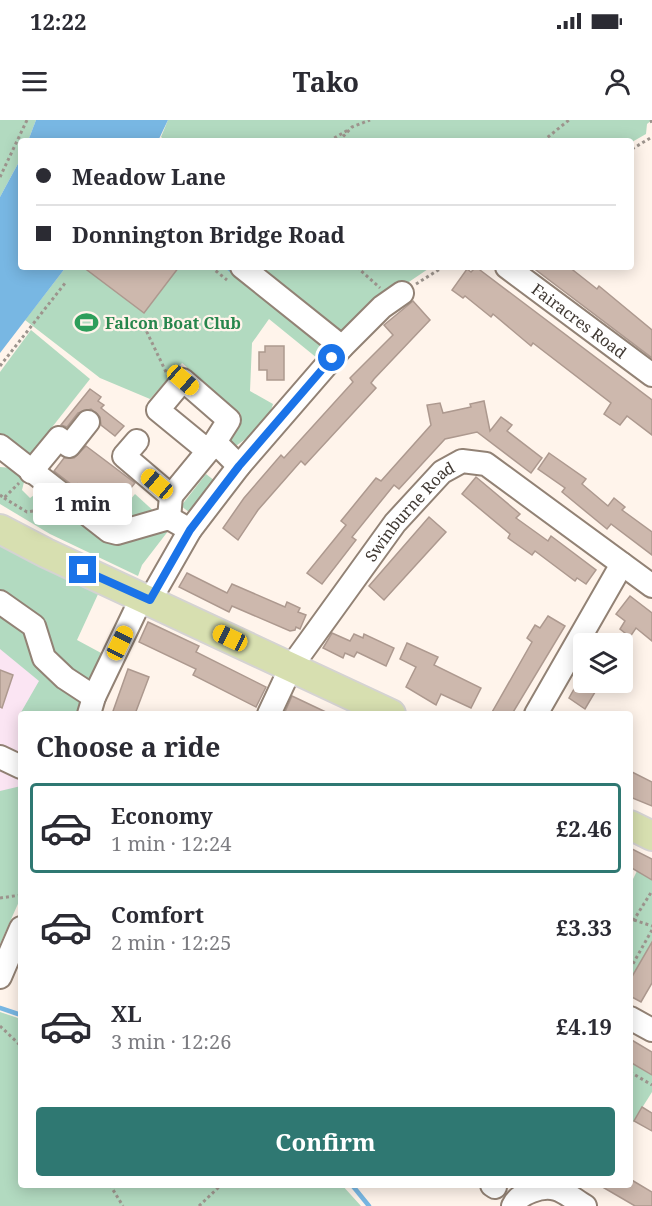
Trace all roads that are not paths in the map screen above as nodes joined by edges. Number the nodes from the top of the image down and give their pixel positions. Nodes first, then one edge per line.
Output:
1 (246, 270) edge
2 (511, 270) edge
3 (397, 296) road end
4 (342, 347) junction
5 (652, 375) edge
6 (88, 422) dead end
7 (137, 441) dead end
8 (0, 446) edge
9 (212, 447) junction
10 (239, 466) junction
11 (27, 468) junction
12 (170, 507) junction
13 (0, 528) edge
14 (190, 530) junction
15 (622, 564) junction
16 (652, 586) edge
17 (146, 598) junction
18 (0, 602) edge
19 (291, 667) junction
20 (92, 706) edge
21 (270, 711) edge
22 (385, 711) edge
23 (538, 711) edge
24 (0, 757) edge
25 (18, 765) edge
26 (633, 826) edge
27 (652, 836) edge
28 (18, 935) edge
29 (0, 977) edge
30 (514, 1204) edge
31 (585, 1206) edge

1 - 4 street
2 - 5 street, Fairacres Road
3 - 4 street
4 - 10 street
6 - 11 street
7 - 12 street
8 - 11 street
9 - 9 street
9 - 10 street
9 - 12 street
10 - 14 street
11 - 12 street
12 - 14 street
13 - 17 main road
14 - 17 street
15 - 16 street, Swinburne Road
15 - 19 street, Swinburne Road
15 - 23 street
17 - 19 main road
17 - 20 street
18 - 20 street
19 - 21 street, Swinburne Road
19 - 22 main road
24 - 25 street
26 - 27 main road
28 - 29 street
30 - 31 street

